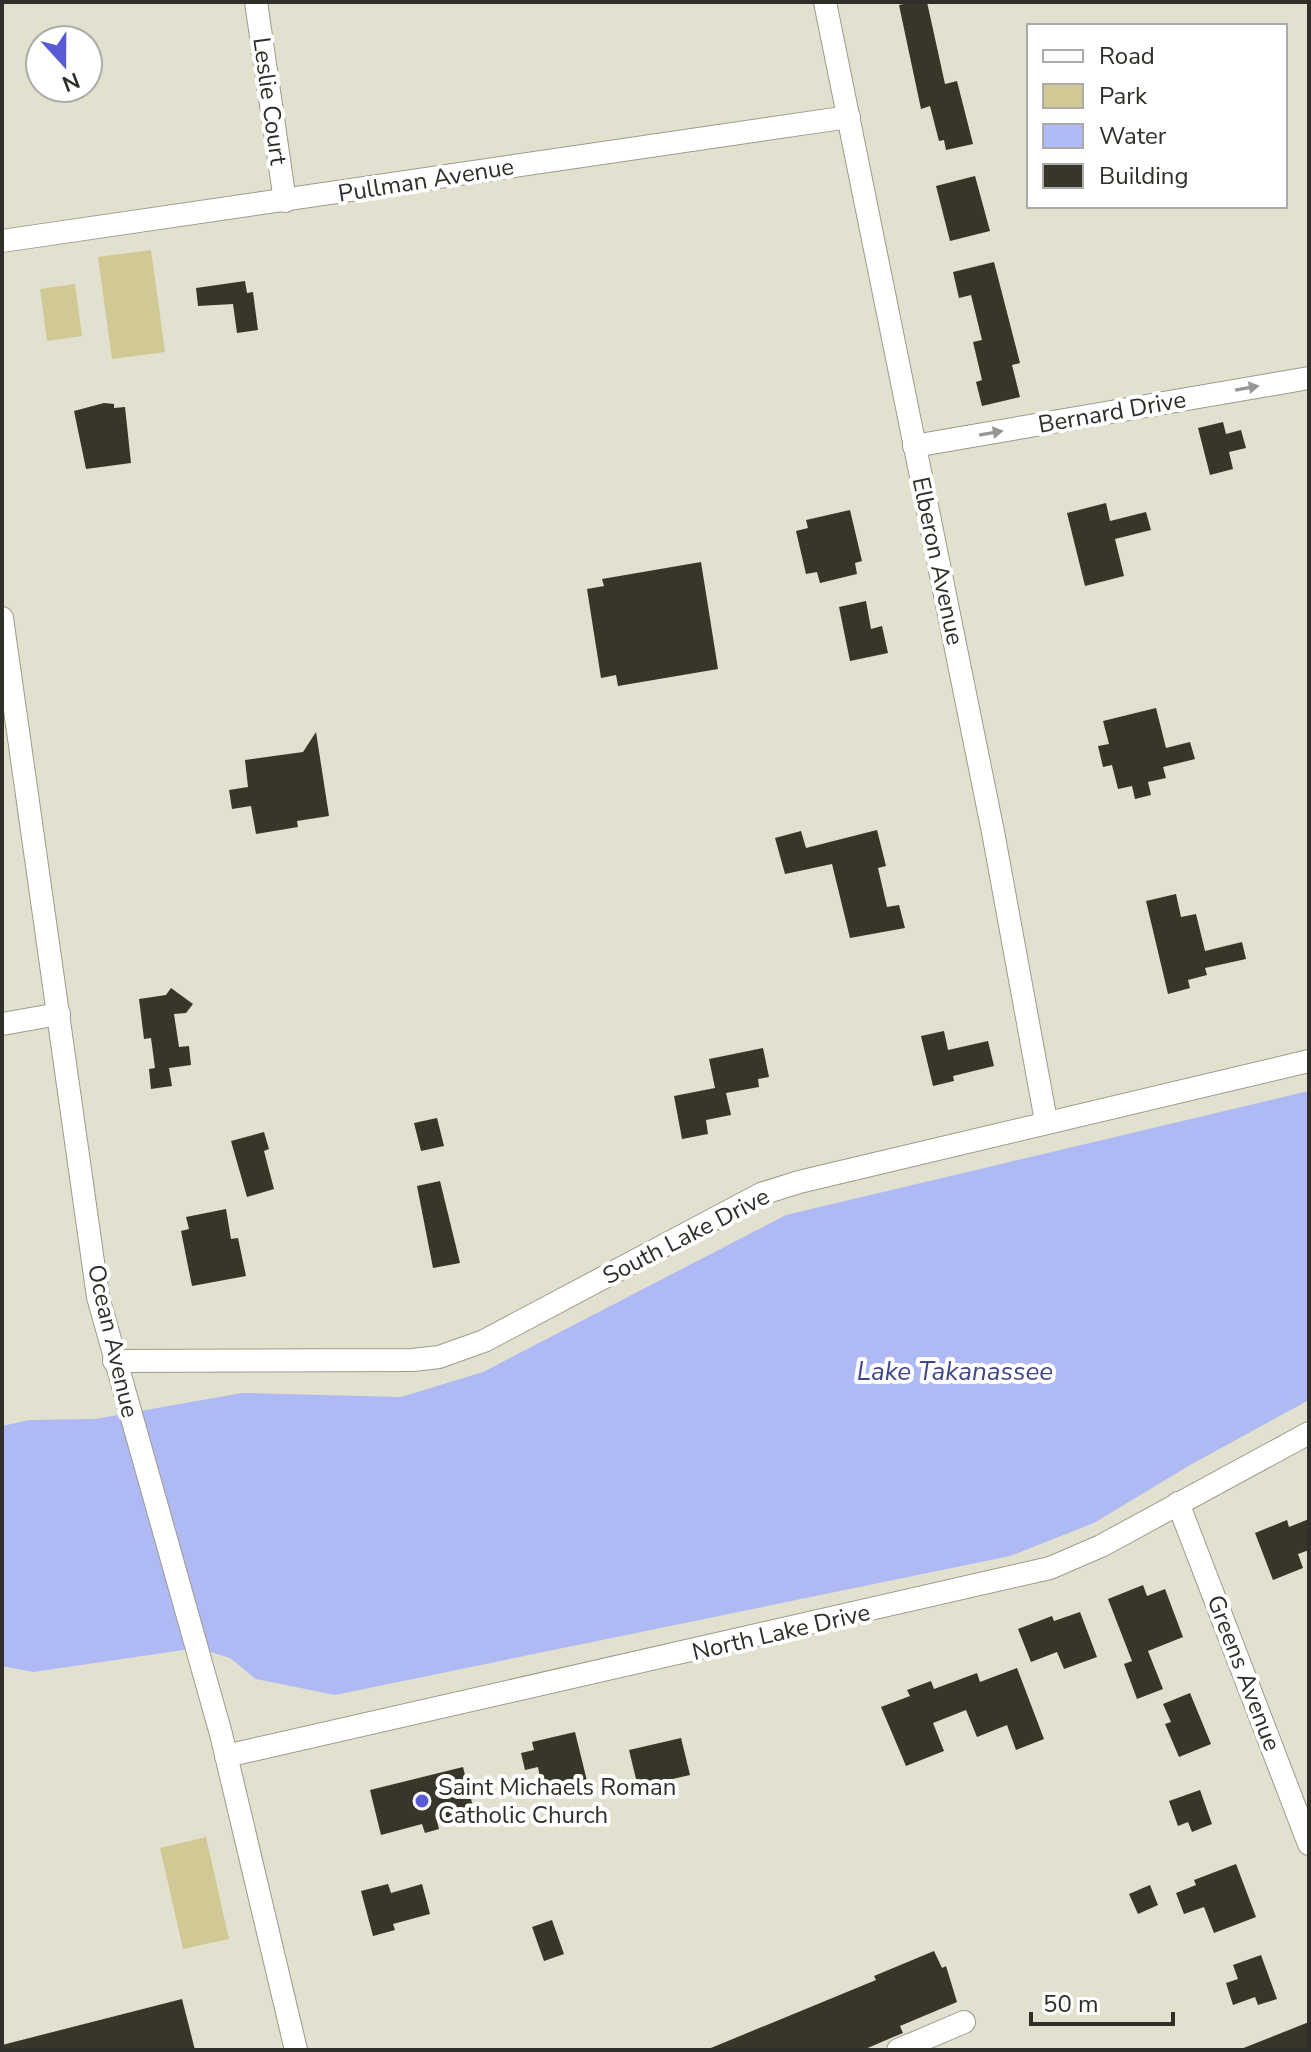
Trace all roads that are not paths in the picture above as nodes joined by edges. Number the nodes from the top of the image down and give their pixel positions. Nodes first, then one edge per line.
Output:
1 (256, 2) edge
2 (825, 2) edge
3 (849, 117) junction
4 (285, 201) junction
5 (2, 241) edge
6 (1309, 378) edge
7 (914, 446) junction
8 (2, 618) edge
9 (59, 1014) junction
10 (2, 1024) edge
11 (1309, 1061) edge
12 (1046, 1121) junction
13 (114, 1361) junction
14 (1309, 1433) edge
15 (1178, 1503) junction
16 (226, 1756) junction
17 (1309, 1844) edge
18 (964, 2022) dead end
19 (296, 2050) edge
20 (898, 2050) edge

1 - 4 street, Leslie Court
2 - 3 street, Elberon Avenue
3 - 4 street, Pullman Avenue
3 - 7 street, Elberon Avenue
4 - 5 street, Pullman Avenue
7 -> 6 street, Bernard Drive
7 - 12 street, Elberon Avenue
8 - 9 street, Ocean Avenue
9 - 10 street
9 - 13 street, Ocean Avenue
11 - 12 street, South Lake Drive
12 - 13 street, South Lake Drive
13 - 16 street, Ocean Avenue
14 - 15 street, North Lake Drive
15 - 16 street, North Lake Drive
15 - 17 street, Greens Avenue
16 - 19 street, Ocean Avenue
18 - 20 street

